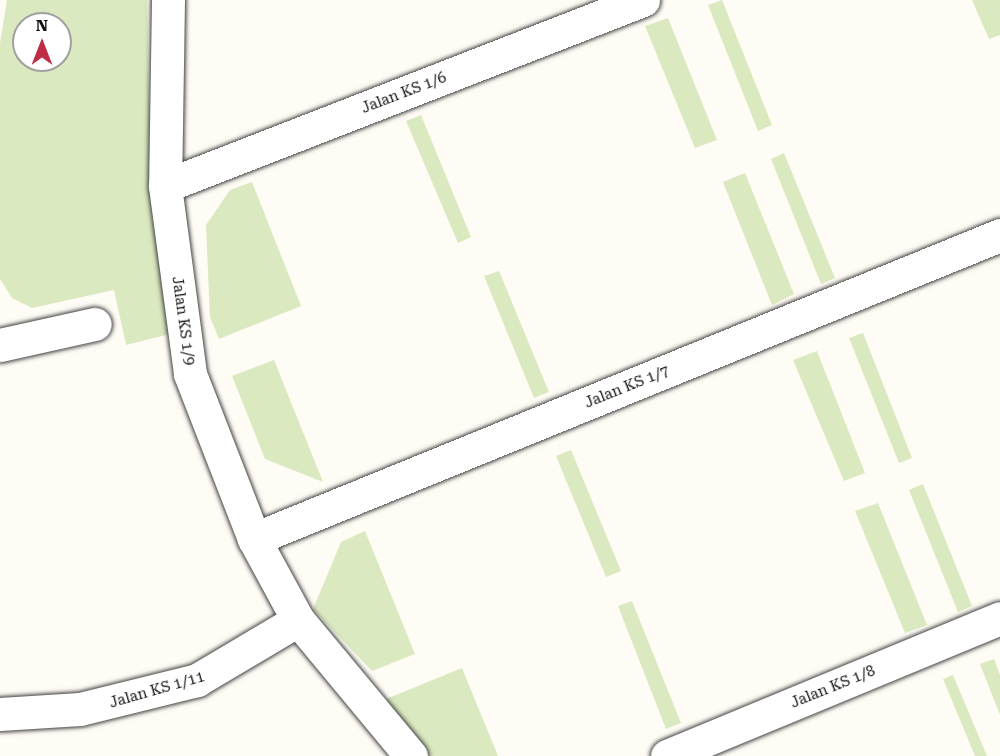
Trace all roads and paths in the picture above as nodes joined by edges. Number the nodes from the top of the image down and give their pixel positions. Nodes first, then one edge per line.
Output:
1 (168, 0) edge
2 (643, 0) edge
3 (165, 186) junction
4 (1000, 235) edge
5 (95, 324) dead end
6 (0, 345) edge
7 (254, 539) junction
8 (1000, 618) edge
9 (298, 620) junction
10 (0, 714) edge
11 (411, 756) edge
12 (667, 756) edge

1 - 3 street, Jalan KS 1/9
2 - 3 street, Jalan KS 1/6
3 - 7 street, Jalan KS 1/9
4 - 7 street, Jalan KS 1/7
5 - 6 street
7 - 9 street, Jalan KS 1/9
8 - 12 street, Jalan KS 1/8
9 - 10 street, Jalan KS 1/11
9 - 11 street, Jalan KS 1/9

